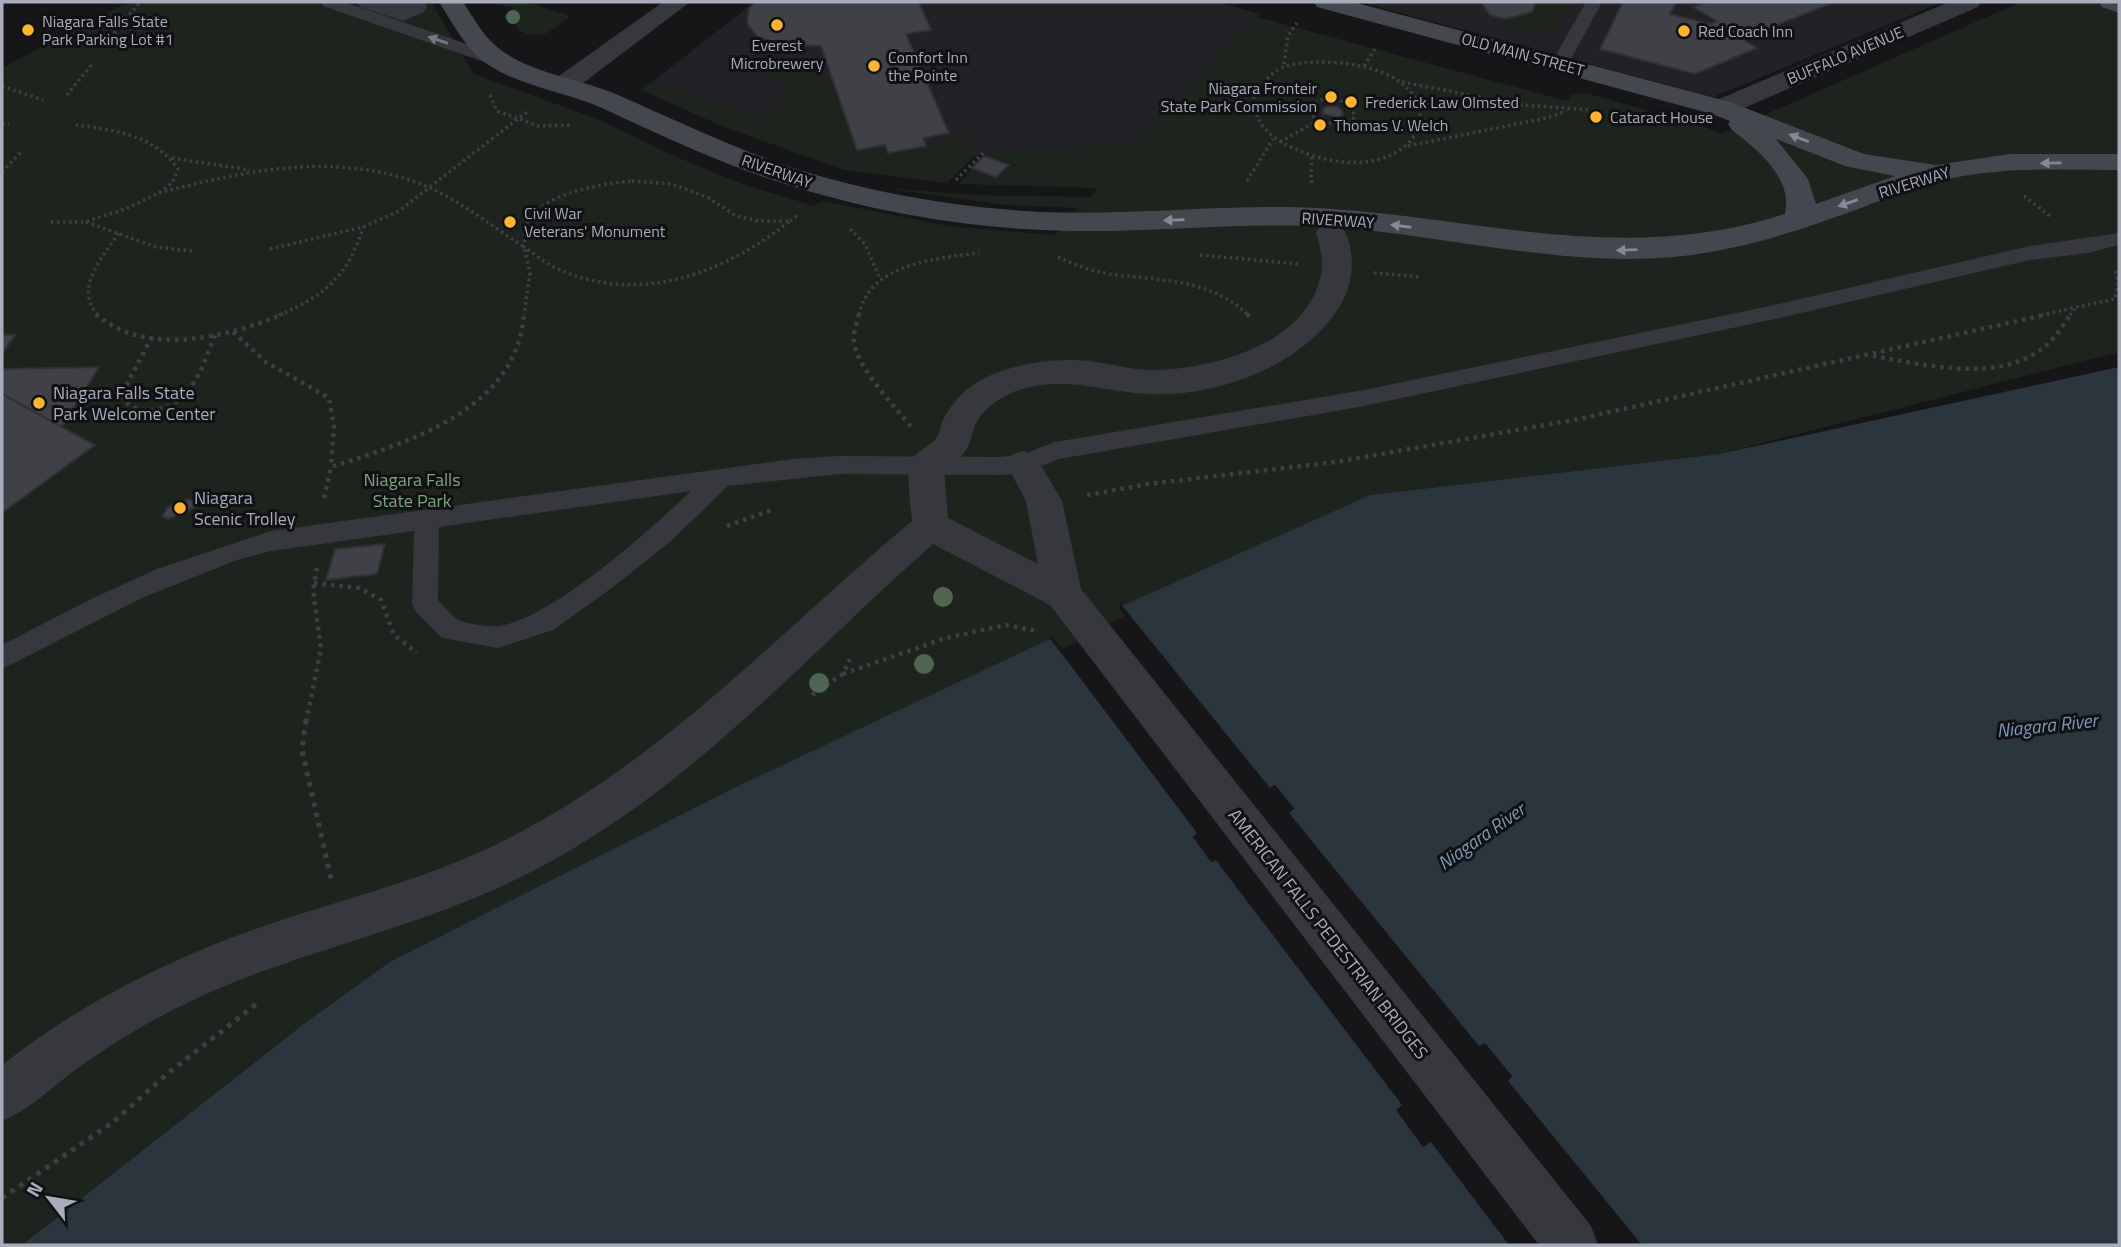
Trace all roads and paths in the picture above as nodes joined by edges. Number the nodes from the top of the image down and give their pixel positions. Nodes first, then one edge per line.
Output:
1 (140, 2) edge
2 (329, 2) edge
3 (369, 2) edge
4 (401, 2) edge
5 (451, 2) edge
6 (678, 2) edge
7 (1326, 2) edge
8 (1594, 2) edge
9 (1969, 2) edge
10 (2111, 2) edge
11 (2119, 6) edge
12 (1297, 23) dead end
13 (114, 33) dead end
14 (1376, 47) dead end
15 (502, 62) junction
16 (92, 64) dead end
17 (1284, 64) junction
18 (1560, 64) junction
19 (1364, 66) junction
20 (1401, 82) junction
21 (565, 84) junction
22 (2, 86) edge
23 (67, 95) dead end
24 (43, 100) dead end
25 (538, 104) dead end
26 (1720, 108) junction
27 (1568, 110) junction
28 (1597, 110) dead end
29 (1326, 116) dead end
30 (1318, 120) junction
31 (9, 124) dead end
32 (2, 125) edge
33 (76, 125) dead end
34 (1273, 139) junction
35 (1279, 142) junction
36 (1407, 147) junction
37 (22, 151) dead end
38 (983, 153) dead end
39 (172, 158) junction
40 (2119, 162) edge
41 (1960, 168) junction
42 (261, 171) junction
43 (2, 172) edge
44 (1247, 181) dead end
45 (953, 183) dead end
46 (429, 188) junction
47 (159, 193) junction
48 (2022, 194) dead end
49 (805, 208) dead end
50 (2051, 217) dead end
51 (791, 220) junction
52 (1799, 220) junction
53 (51, 222) dead end
54 (85, 222) junction
55 (363, 227) junction
56 (849, 228) dead end
57 (1331, 232) dead end
58 (119, 233) junction
59 (2119, 239) edge
60 (270, 249) dead end
61 (192, 251) dead end
62 (981, 253) dead end
63 (1050, 253) dead end
64 (1193, 255) dead end
65 (1337, 267) junction
66 (2114, 267) dead end
67 (1420, 277) dead end
68 (880, 279) junction
69 (2117, 298) edge
70 (2076, 308) junction
71 (233, 332) junction
72 (215, 335) junction
73 (152, 337) junction
74 (1268, 355) junction
75 (1868, 356) junction
76 (1023, 464) junction
77 (926, 465) junction
78 (331, 467) dead end
79 (721, 478) junction
80 (1044, 501) junction
81 (427, 518) junction
82 (930, 526) junction
83 (1066, 616) junction
84 (2, 658) edge
85 (843, 674) dead end
86 (262, 1000) dead end
87 (2, 1096) edge
88 (2, 1198) edge
89 (1572, 1245) edge

1 - 13 path
15 -> 2 lane
3 - 4 street
5 - 15 main road
6 - 21 street
7 - 18 main road, OLD MAIN STREET
8 - 18 lane
9 - 26 street, BUFFALO AVENUE
10 - 11 main road
12 - 17 path
14 - 19 path
15 - 21 main road, RIVERWAY
16 - 23 path
17 - 19 path
17 - 34 path
18 - 26 main road, OLD MAIN STREET
19 - 20 path
20 - 27 path
20 - 36 path
52 -> 21 main road, RIVERWAY
22 - 24 path
25 - 46 path
41 -> 26 main road, OLD MAIN STREET
26 - 52 main road, OLD MAIN STREET
27 - 28 path
27 - 36 path
29 - 30 path
30 - 30 path
30 - 35 path
31 - 32 path
33 - 39 path
34 - 35 path
34 - 44 path
35 - 36 path
37 - 43 path
38 - 45 path
39 - 42 path
39 - 47 path
40 -> 41 main road, RIVERWAY
41 -> 52 main road, RIVERWAY
42 - 46 path
42 - 47 path
46 - 55 path
47 - 54 path
48 - 50 path
49 - 51 path
51 - 51 path
53 - 54 path
54 - 58 path
55 - 60 path
55 - 71 path
56 - 68 path
57 - 65 street
58 - 61 path
58 - 73 path
59 - 76 lane
62 - 68 path
63 - 74 path
64 - 65 path
65 - 67 path
65 - 74 street
66 - 69 path
68 - 77 path
69 - 70 path
70 - 75 path
70 - 75 path
71 - 72 path
71 - 78 path
72 - 73 path
72 - 73 path
74 - 77 street
75 - 80 path
76 - 77 lane
76 - 80 street
77 - 79 lane
77 - 82 street
79 - 81 lane
79 - 81 lane
80 - 83 street
81 - 84 lane
82 - 83 street
82 - 87 street
83 - 85 path
83 - 89 street, AMERICAN FALLS PEDESTRIAN BRIDGES
86 - 88 path

